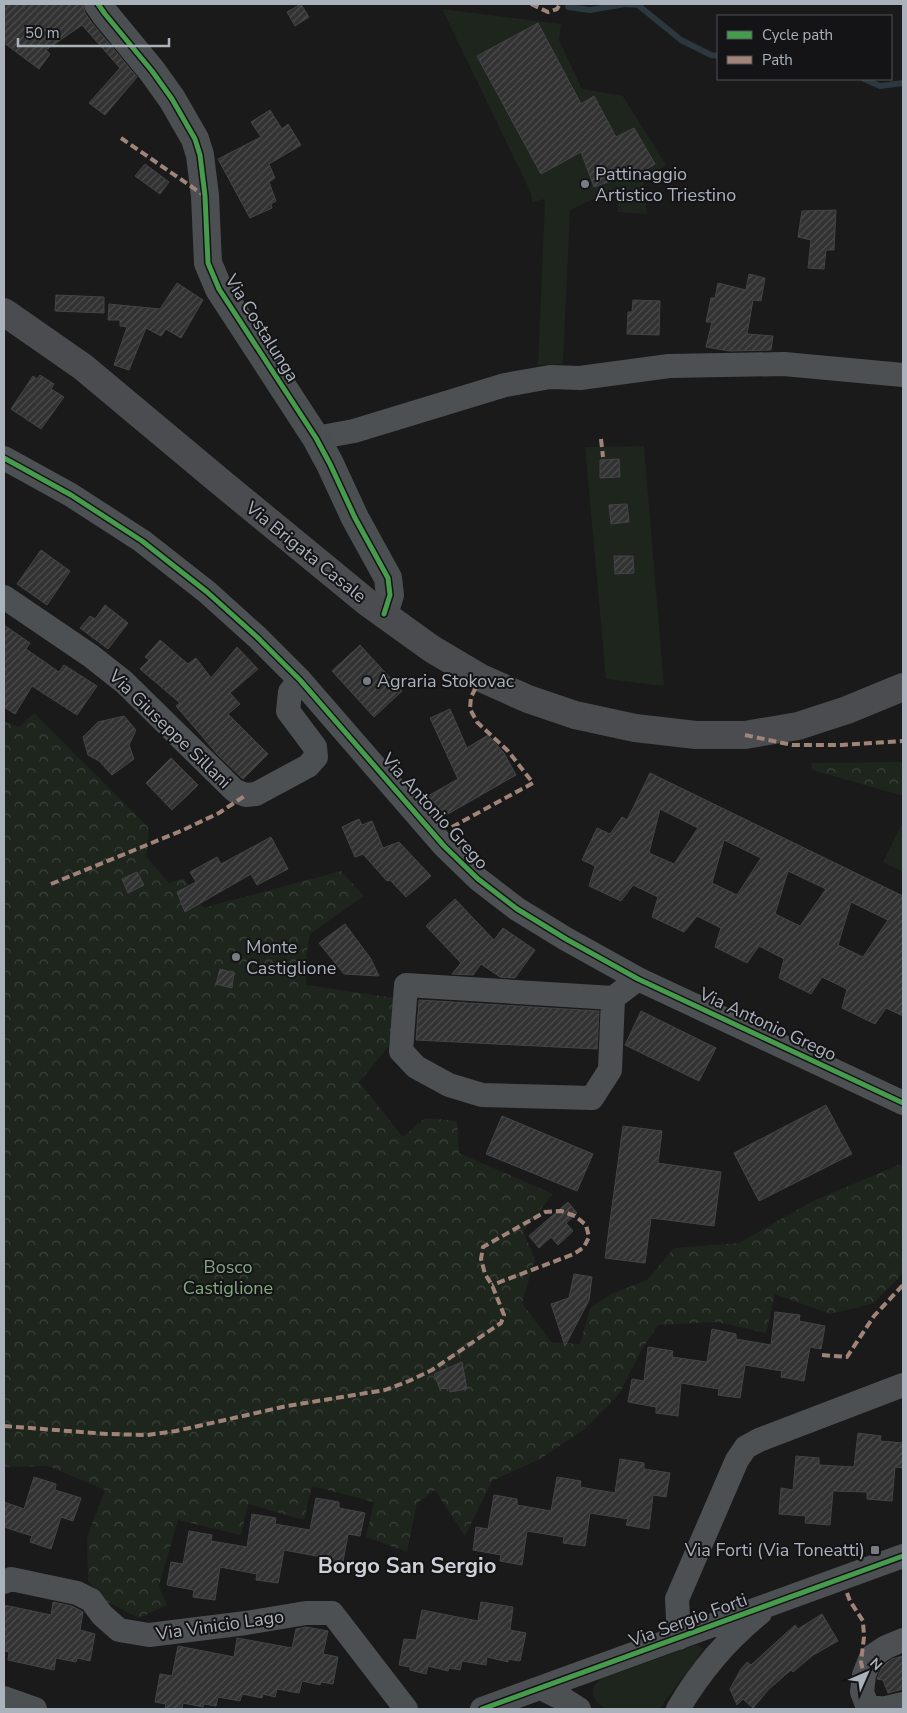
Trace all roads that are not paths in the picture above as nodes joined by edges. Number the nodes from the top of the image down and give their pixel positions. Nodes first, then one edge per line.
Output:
1 (98, 4) edge
2 (4, 312) edge
3 (903, 375) edge
4 (316, 438) junction
5 (4, 458) edge
6 (4, 597) edge
7 (384, 614) junction
8 (300, 680) junction
9 (903, 687) edge
10 (638, 979) junction
11 (613, 998) junction
12 (903, 1103) edge
13 (903, 1385) edge
14 (903, 1556) edge
15 (4, 1582) edge
16 (771, 1603) junction
17 (679, 1638) junction
18 (903, 1640) edge
19 (541, 1688) junction
20 (4, 1698) edge
21 (903, 1704) edge
22 (864, 1707) edge
23 (34, 1709) edge
24 (406, 1709) edge
25 (482, 1709) edge
26 (579, 1709) edge
27 (678, 1709) edge

1 - 4 street, Via Costalunga
2 - 7 main road, Via Brigata Casale
3 - 4 street
4 - 7 street, Via Costalunga
5 - 8 street, Via Antonio Grego
6 - 8 street, Via Giuseppe Sillani
7 - 9 main road, Via Brigata Casale
8 - 10 street, Via Antonio Grego
10 - 11 street
10 - 12 street, Via Antonio Grego
11 - 11 street
13 - 17 street, Via Sergio Forti
14 - 16 street, Via Sergio Forti
15 - 24 street, Via Vinicio Lago
16 - 17 street, Via Sergio Forti
16 - 27 street
17 - 19 street, Via Sergio Forti
18 - 22 street
19 - 25 street, Via Sergio Forti
19 - 26 street
20 - 23 street
21 - 22 street

